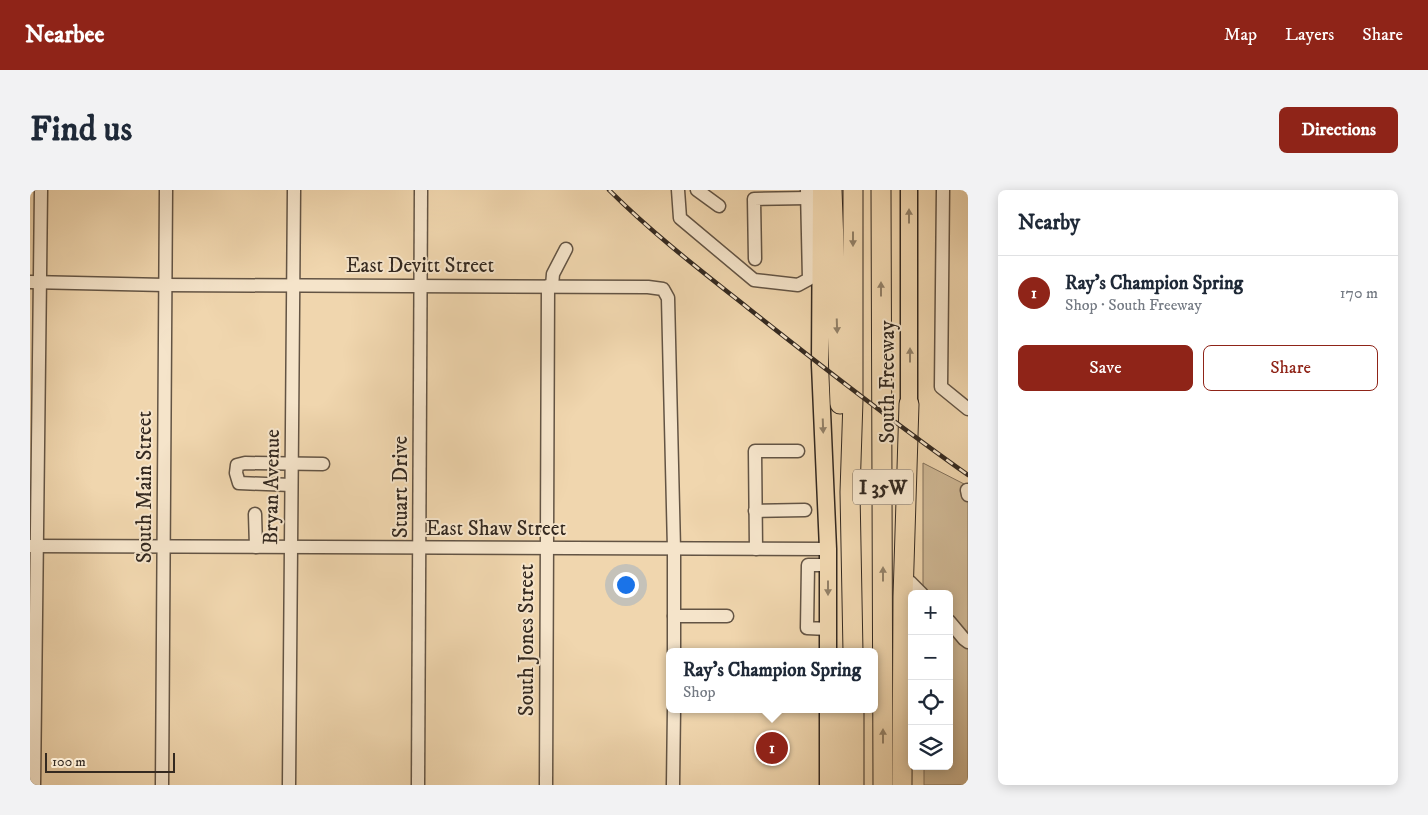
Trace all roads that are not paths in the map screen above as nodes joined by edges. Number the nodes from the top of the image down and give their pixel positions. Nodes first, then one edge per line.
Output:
1 (40, 190) edge
2 (166, 190) edge
3 (294, 190) edge
4 (421, 190) edge
5 (678, 190) edge
6 (697, 190) edge
7 (832, 190) edge
8 (853, 190) edge
9 (881, 190) edge
10 (909, 190) edge
11 (943, 190) edge
12 (812, 193) edge
13 (719, 206) dead end
14 (566, 249) dead end
15 (754, 259) dead end
16 (35, 282) edge
17 (165, 285) junction
18 (293, 285) junction
19 (421, 285) junction
20 (550, 286) junction
21 (909, 404) junction
22 (968, 409) edge
23 (798, 451) dead end
24 (291, 464) junction
25 (323, 464) dead end
26 (291, 485) junction
27 (850, 492) junction
28 (805, 510) dead end
29 (755, 511) junction
30 (255, 514) dead end
31 (33, 546) edge
32 (164, 547) junction
33 (256, 547) junction
34 (291, 547) junction
35 (420, 548) junction
36 (547, 548) junction
37 (674, 549) junction
38 (756, 549) junction
39 (828, 557) junction
40 (910, 582) junction
41 (918, 590) edge
42 (674, 616) junction
43 (727, 616) dead end
44 (953, 626) edge
45 (911, 635) edge
46 (953, 638) edge
47 (966, 643) edge
48 (674, 648) edge
49 (828, 648) edge
50 (853, 648) edge
51 (911, 680) edge
52 (674, 713) edge
53 (828, 713) edge
54 (843, 713) edge
55 (854, 713) edge
56 (34, 785) edge
57 (162, 785) edge
58 (288, 785) edge
59 (418, 785) edge
60 (546, 785) edge
61 (674, 785) edge
62 (828, 785) edge
63 (838, 785) edge
64 (854, 785) edge
65 (884, 785) edge
66 (902, 785) edge
67 (910, 785) edge

1 - 16 street
2 - 17 street, South Main Street
3 - 18 street, Bryan Avenue
4 - 19 street, Stuart Drive
5 - 12 street
6 - 13 street
7 -> 27 highway
8 -> 27 highway, South Freeway / I 35W
65 -> 9 highway, South Freeway / I 35W
21 -> 10 main road, South Freeway
11 - 22 street
12 - 15 street
12 -> 39 main road
14 - 20 street, South Jones Street
16 - 17 street, East Devitt Street
16 - 31 street
17 - 18 street, East Devitt Street
17 - 32 street, South Main Street
18 - 19 street, East Devitt Street
18 - 24 street, Bryan Avenue
19 - 20 street, East Devitt Street
19 - 35 street, Stuart Drive
20 - 36 street, South Jones Street
20 - 37 street, East Devitt Street
21 - 40 main road, South Freeway
21 - 66 highway
23 - 29 street
24 - 25 street
24 - 26 street, Bryan Avenue
24 - 26 street
26 - 34 street, Bryan Avenue
27 - 50 highway, South Freeway / I 35W
28 - 29 street
29 - 38 street
30 - 33 street
31 - 32 street, East Shaw Street
31 - 56 street
32 - 33 street, East Shaw Street
32 - 57 street, South Main Street
33 - 34 street, East Shaw Street
34 - 35 street, East Shaw Street
34 - 58 street, Bryan Avenue
35 - 36 street, East Shaw Street
35 - 59 street, Stuart Drive
36 - 37 street, East Shaw Street
36 - 60 street, South Jones Street
37 - 38 street, East Shaw Street
37 - 42 street
38 - 39 street, East Shaw Street
39 - 49 main road
40 - 41 street
40 - 45 main road, South Freeway
42 - 43 street
42 - 48 street
44 - 47 street
46 - 47 street
51 - 67 main road, South Freeway
52 - 61 street
53 - 62 main road
54 - 63 highway
55 - 64 highway

